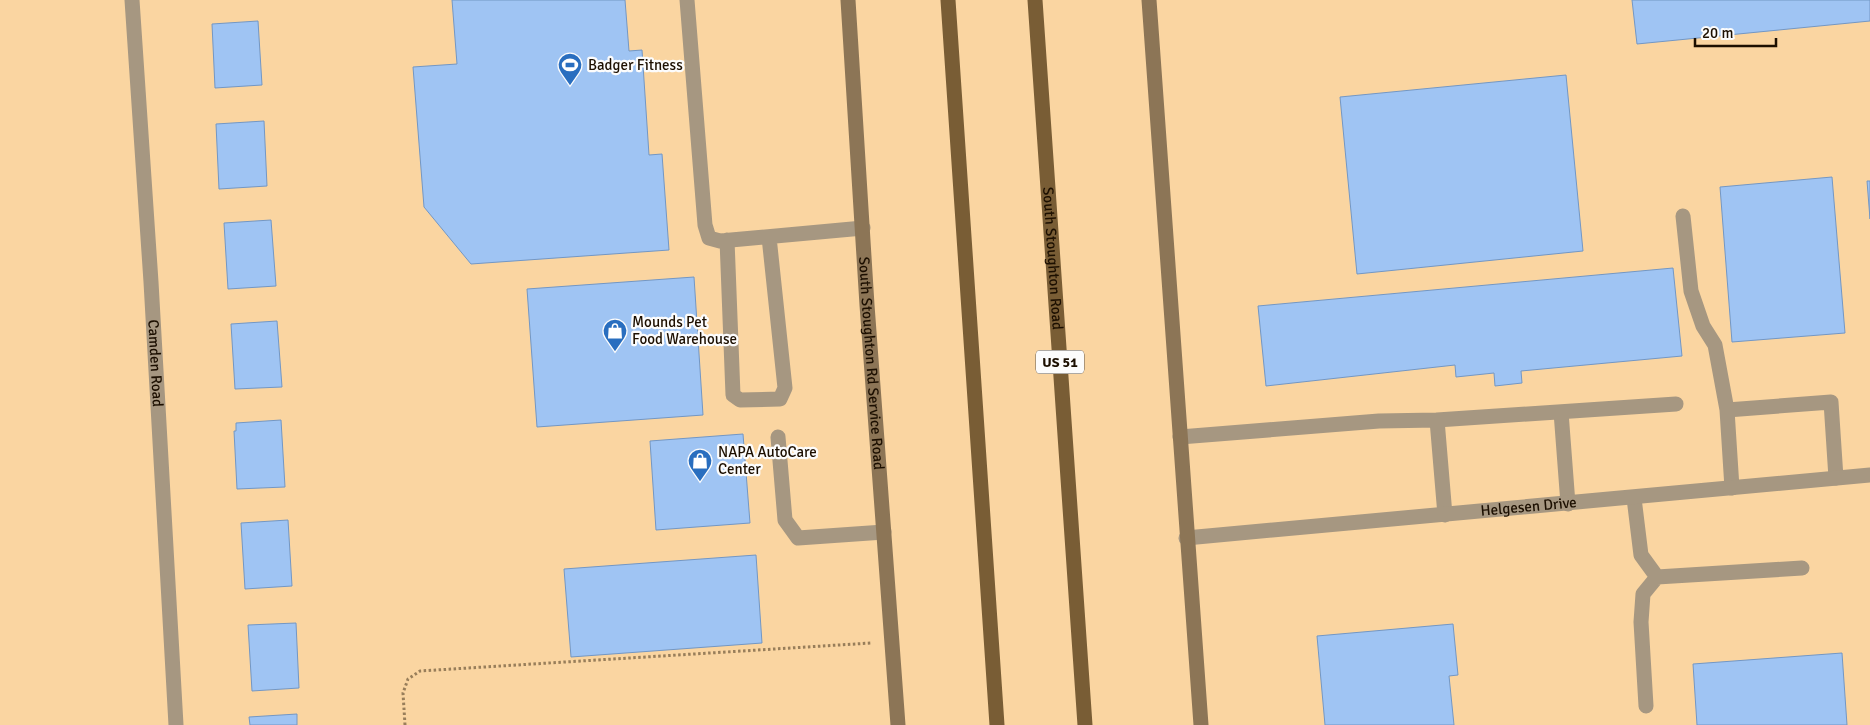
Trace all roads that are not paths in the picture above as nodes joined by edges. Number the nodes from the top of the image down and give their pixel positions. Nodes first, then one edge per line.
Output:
1 (132, 0) edge
2 (687, 0) edge
3 (848, 0) edge
4 (948, 0) edge
5 (1035, 0) edge
6 (1150, 0) edge
7 (1683, 216) dead end
8 (863, 228) junction
9 (769, 237) junction
10 (727, 240) junction
11 (1676, 404) dead end
12 (1727, 410) junction
13 (1562, 412) junction
14 (1437, 420) junction
15 (778, 437) dead end
16 (1180, 437) junction
17 (1870, 475) edge
18 (1836, 478) junction
19 (1732, 488) junction
20 (1634, 498) junction
21 (1568, 504) junction
22 (1445, 515) junction
23 (884, 532) junction
24 (1186, 538) junction
25 (1802, 568) dead end
26 (1657, 577) junction
27 (1646, 706) dead end
28 (176, 725) edge
29 (898, 725) edge
30 (997, 725) edge
31 (1085, 725) edge
32 (1201, 725) edge

1 - 28 street, Camden Road
2 - 10 street
3 - 8 street, South Stoughton Rd Service Road
4 - 30 main road
5 - 31 main road, South Stoughton Road / US 51
6 - 16 street
7 - 12 street
8 - 9 street
8 - 23 street, South Stoughton Rd Service Road
9 - 10 street
9 - 10 street
11 - 13 street
12 - 18 street
12 - 19 street
13 - 14 street
13 - 21 street
14 - 16 street
14 - 22 street
15 - 23 street
16 - 24 street
17 - 18 street, Helgesen Drive
18 - 19 street, Helgesen Drive
19 - 20 street, Helgesen Drive
20 - 21 street, Helgesen Drive
20 - 26 street
21 - 22 street, Helgesen Drive
22 - 24 street, Helgesen Drive
23 - 29 street, South Stoughton Rd Service Road
24 - 32 street
25 - 26 street
26 - 27 street

